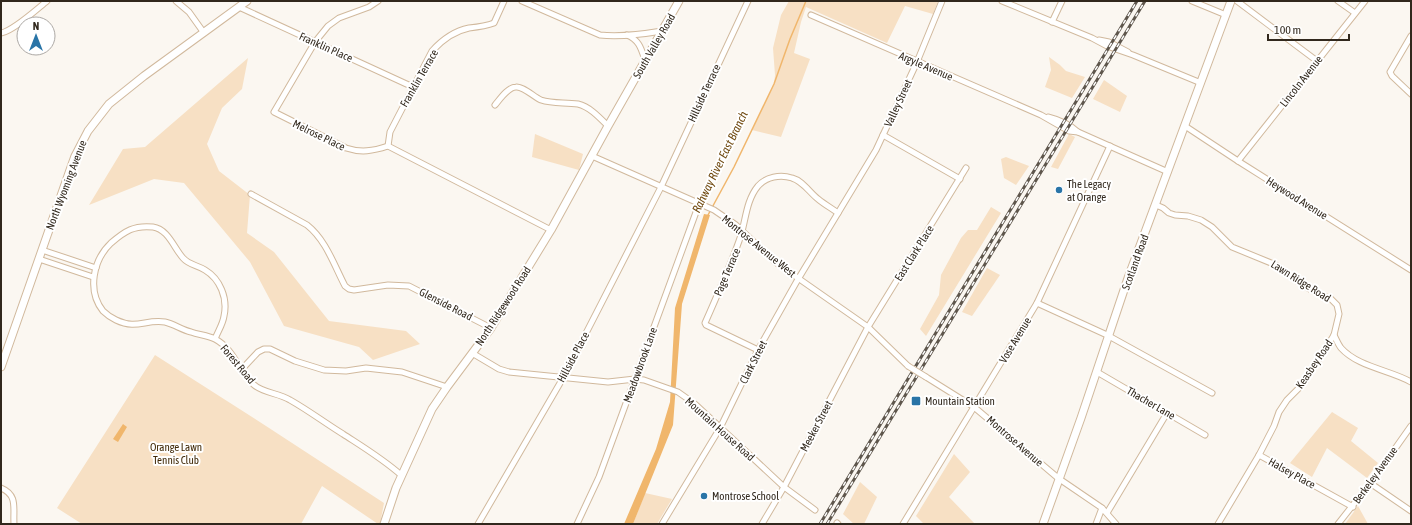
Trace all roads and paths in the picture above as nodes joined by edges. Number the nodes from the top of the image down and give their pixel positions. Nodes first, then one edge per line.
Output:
1 (47, 1) edge
2 (176, 1) edge
3 (247, 1) edge
4 (378, 1) edge
5 (504, 1) edge
6 (522, 1) edge
7 (680, 1) edge
8 (748, 1) edge
9 (942, 1) edge
10 (1002, 1) edge
11 (1062, 1) edge
12 (1192, 1) edge
13 (1231, 1) edge
14 (1237, 1) edge
15 (1338, 1) edge
16 (1364, 1) edge
17 (239, 7) junction
18 (1355, 13) junction
19 (811, 15) dead end
20 (1226, 15) junction
21 (1052, 22) junction
22 (662, 31) junction
23 (1, 32) edge
24 (204, 33) junction
25 (624, 34) junction
26 (1411, 36) edge
27 (316, 42) junction
28 (645, 60) junction
29 (1317, 61) junction
30 (917, 62) junction
31 (1201, 83) junction
32 (413, 86) junction
33 (628, 90) joint
34 (1411, 94) edge
35 (495, 105) dead end
36 (608, 126) junction
37 (1185, 126) junction
38 (883, 135) junction
39 (388, 146) junction
40 (1110, 146) junction
41 (592, 156) junction
42 (1238, 161) junction
43 (966, 168) dead end
44 (1168, 172) junction
45 (960, 178) junction
46 (661, 186) junction
47 (251, 194) dead end
48 (845, 201) joint
49 (698, 204) junction
50 (1156, 205) junction
51 (838, 213) junction
52 (551, 230) junction
53 (742, 231) junction
54 (42, 250) junction
55 (39, 259) junction
56 (96, 268) junction
57 (1411, 270) edge
58 (93, 277) junction
59 (799, 278) junction
60 (1037, 304) junction
61 (868, 327) junction
62 (491, 328) junction
63 (1334, 335) junction
64 (1109, 336) junction
65 (215, 339) junction
66 (758, 350) junction
67 (472, 353) junction
68 (908, 366) joint
69 (1, 367) edge
70 (242, 369) junction
71 (1096, 372) junction
72 (563, 378) junction
73 (635, 379) junction
74 (1411, 382) edge
75 (446, 387) junction
76 (1212, 393) dead end
77 (974, 407) junction
78 (1167, 413) junction
79 (1411, 426) edge
80 (720, 428) junction
81 (1205, 435) dead end
82 (1259, 455) junction
83 (401, 475) junction
84 (1059, 480) junction
85 (1370, 483) junction
86 (784, 487) junction
87 (1, 488) edge
88 (1353, 506) junction
89 (1102, 508) junction
90 (815, 510) dead end
91 (1411, 511) edge
92 (1107, 513) junction
93 (14, 524) edge
94 (384, 524) edge
95 (478, 524) edge
96 (577, 524) edge
97 (662, 524) edge
98 (762, 524) edge
99 (903, 524) edge
100 (1043, 524) edge
101 (1096, 524) edge
102 (1116, 524) edge
103 (1218, 524) edge
104 (1338, 524) edge

1 - 23 street
2 - 24 street
3 - 17 main road, North Wyoming Avenue
4 - 27 street, Melrose Place
5 - 32 street, Franklin Terrace
6 - 25 street
7 - 22 main road, South Valley Road
8 - 46 street, Hillside Terrace
9 - 30 street, Valley Street
10 - 21 street
11 - 21 street
12 - 20 street
13 - 20 main road, Scotland Road
14 - 29 street
15 - 18 street
16 - 18 street, Lincoln Avenue
17 - 24 main road, North Wyoming Avenue
17 - 27 street, Franklin Place
18 - 29 street, Lincoln Avenue
19 - 30 street, Argyle Avenue
20 - 31 main road, Scotland Road
21 - 31 street
22 - 25 street
22 - 28 main road, South Valley Road
24 - 54 main road, North Wyoming Avenue
25 - 28 street
26 - 34 street
27 - 32 street, Franklin Place
27 - 39 street, Melrose Place
28 - 33 main road, South Valley Road
29 - 42 street, Lincoln Avenue
30 - 38 street, Valley Street
30 - 40 street, Argyle Avenue
31 - 37 main road, Scotland Road
32 - 39 street, Franklin Terrace
33 - 36 main road, North Ridgewood Road
35 - 36 street
36 - 41 main road, North Ridgewood Road
37 - 42 street, Heywood Avenue
37 - 44 main road, Scotland Road
38 - 45 street
38 - 48 street, Valley Street
39 - 52 street
40 - 44 street, Argyle Avenue
40 - 60 street, Vose Avenue
41 - 46 street, Montrose Avenue West
41 - 52 main road, North Ridgewood Road
42 - 57 street, Heywood Avenue
43 - 45 street, East Clark Place
44 - 50 main road, Scotland Road
45 - 61 street, East Clark Place
46 - 49 street, Montrose Avenue West
46 - 72 street, Hillside Place
47 - 62 street, Glenside Road
48 - 51 street, Clark Street
49 - 53 street, Montrose Avenue West
49 - 73 street, Meadowbrook Lane
50 - 63 street, Lawn Ridge Road
50 - 64 main road, Scotland Road
51 - 53 street, Page Terrace
51 - 59 street, Clark Street
52 - 62 main road, North Ridgewood Road
53 - 59 street, Montrose Avenue West
53 - 66 street, Page Terrace
54 - 55 main road, North Wyoming Avenue
54 - 56 street
55 - 58 street
55 - 69 main road, North Wyoming Avenue
56 - 58 street
56 - 65 street
58 - 65 street, Forest Road
59 - 61 street, Montrose Avenue West
59 - 66 street, Clark Street
60 - 64 street
60 - 77 street, Vose Avenue
61 - 68 street, Montrose Avenue West
61 - 86 street, Meeker Street
62 - 67 main road, North Ridgewood Road
63 - 74 street
63 - 82 street, Keasbey Road
64 - 71 main road, Scotland Road
64 - 76 street
65 - 70 street, Forest Road
66 - 80 street, Clark Street
67 - 72 street, Mountain House Road
67 - 75 main road, North Ridgewood Road
68 - 77 street, Montrose Avenue, bridge
70 - 75 street
70 - 83 street, Forest Road
71 - 78 street, Thacher Lane
71 - 84 main road, Scotland Road
72 - 73 street, Mountain House Road
72 - 95 street, Hillside Place
73 - 80 street, Mountain House Road
73 - 96 street, Meadowbrook Lane
75 - 83 main road, North Ridgewood Road
77 - 84 street, Montrose Avenue
77 - 99 street, Vose Avenue
78 - 81 street, Thacher Lane
78 - 92 street
79 - 85 street, Berkeley Avenue
80 - 86 street, Mountain House Road
80 - 97 street, Clark Street
82 - 88 street, Halsey Place
82 - 103 street, Halsey Place
83 - 94 main road, North Ridgewood Road
84 - 89 street, Montrose Avenue
84 - 100 main road, Scotland Road
85 - 88 street, Berkeley Avenue
85 - 91 street
86 - 90 street, Mountain House Road
86 - 98 street, Meeker Street
87 - 93 street
88 - 104 street, Berkeley Avenue
89 - 92 street, Montrose Avenue
89 - 101 street
92 - 102 street, Montrose Avenue

